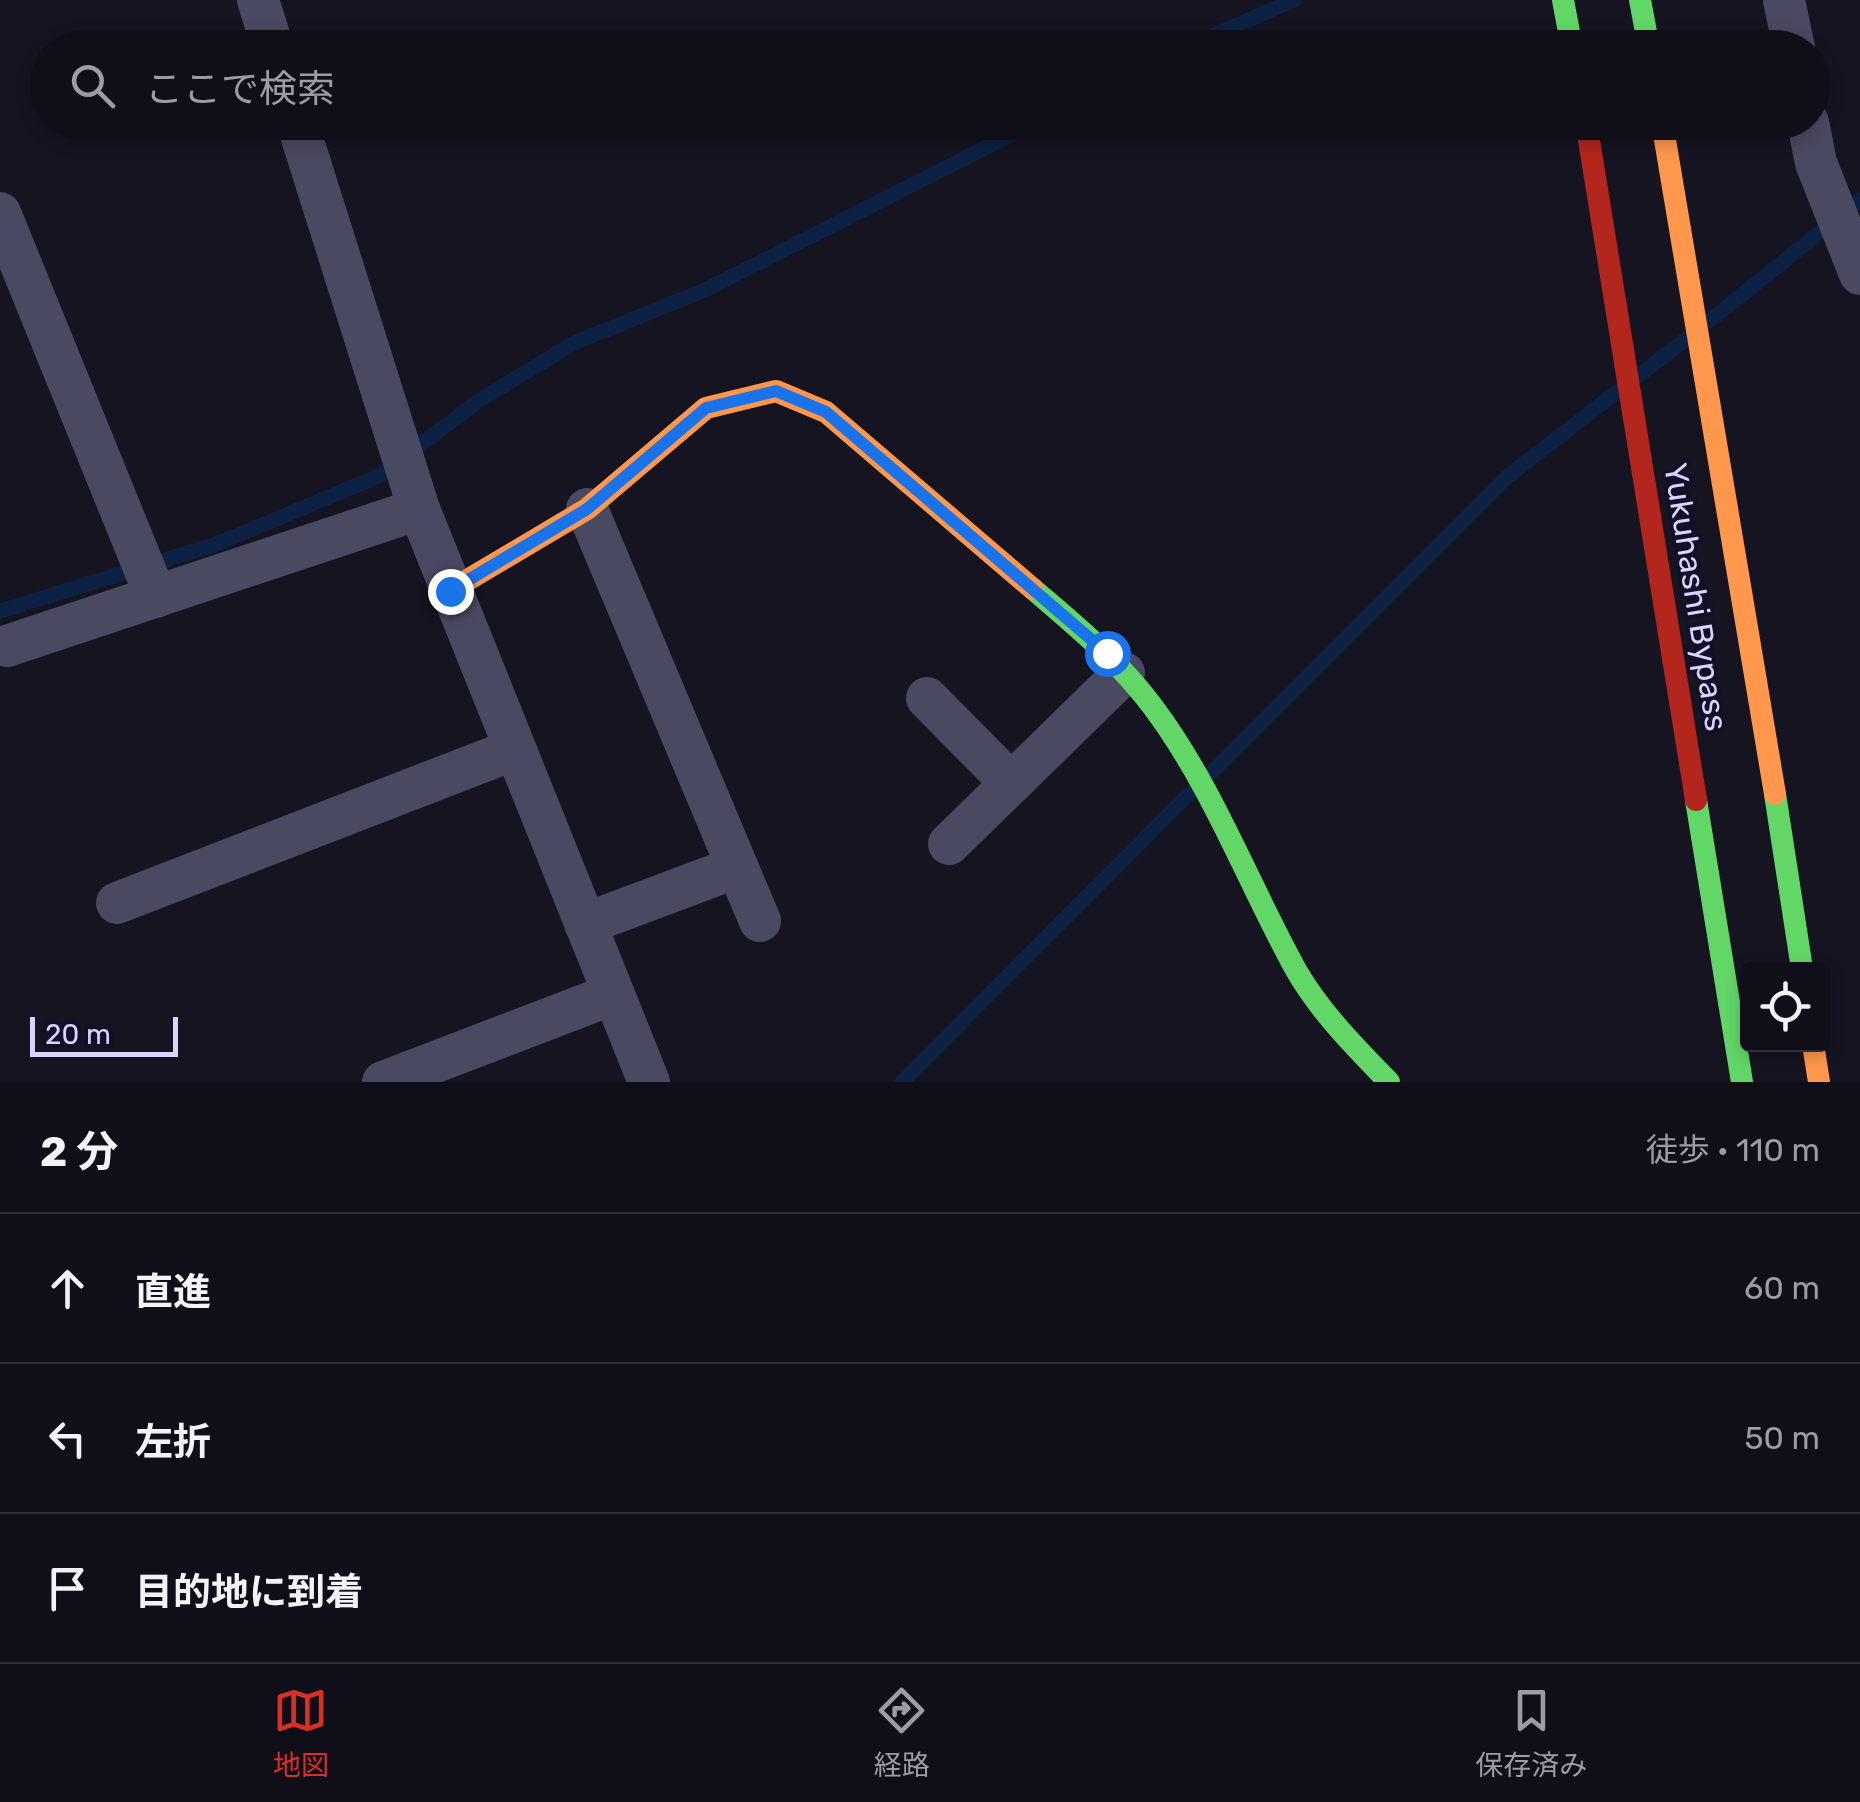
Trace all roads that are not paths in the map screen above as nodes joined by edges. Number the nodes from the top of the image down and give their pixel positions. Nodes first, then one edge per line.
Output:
1 (258, 0) edge
2 (1563, 0) edge
3 (1640, 0) edge
4 (1784, 0) edge
5 (267, 30) edge
6 (1569, 30) edge
7 (1645, 30) edge
8 (1790, 30) edge
9 (303, 140) edge
10 (1589, 140) edge
11 (1665, 140) edge
12 (1812, 140) edge
13 (0, 213) edge
14 (1860, 274) edge
15 (419, 509) junction
16 (587, 509) junction
17 (450, 591) junction
18 (156, 597) junction
19 (7, 646) dead end
20 (1124, 673) junction
21 (927, 698) dead end
22 (515, 749) junction
23 (1011, 784) junction
24 (949, 844) dead end
25 (737, 867) junction
26 (117, 903) dead end
27 (760, 921) dead end
28 (585, 924) junction
29 (1801, 962) edge
30 (613, 994) junction
31 (1815, 1052) edge
32 (383, 1082) edge
33 (649, 1082) edge
34 (1389, 1082) edge
35 (1742, 1082) edge
36 (1819, 1082) edge

1 - 5 street
2 - 6 main road
3 - 7 main road
4 - 8 street
9 - 15 street
10 - 35 main road, Yukuhashi Bypass
11 - 29 main road, Yukuhashi Bypass
12 - 14 street
13 - 18 street
15 - 17 street
15 - 18 street
16 - 17 main road
16 - 20 main road
16 - 25 street
17 - 22 street
18 - 19 street
20 - 23 street
20 - 34 main road
21 - 23 street
22 - 26 street
22 - 28 street
23 - 24 street
25 - 27 street
25 - 28 street
28 - 30 street
30 - 32 street
30 - 33 street
31 - 36 main road

